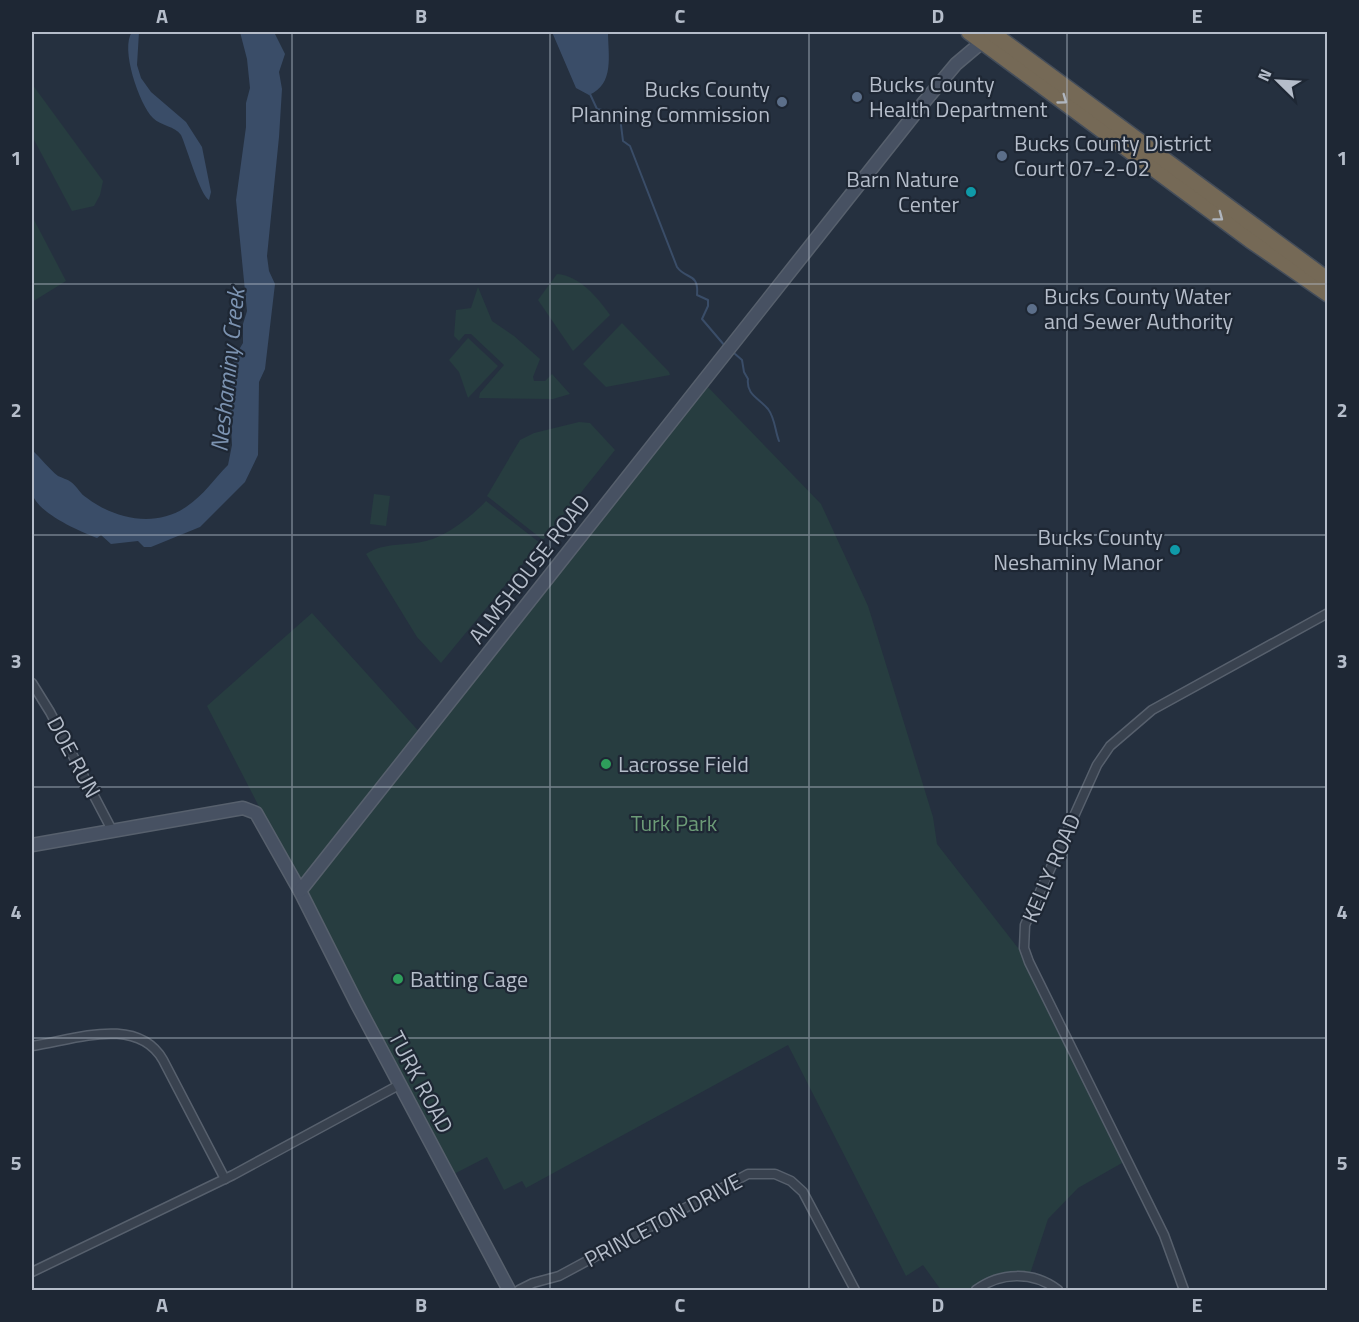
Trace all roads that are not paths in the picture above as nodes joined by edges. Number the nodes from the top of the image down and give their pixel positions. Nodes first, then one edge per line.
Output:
1 (969, 32) edge
2 (991, 34) edge
3 (1328, 280) edge
4 (1328, 294) edge
5 (1328, 613) edge
6 (32, 684) edge
7 (113, 832) junction
8 (32, 845) edge
9 (300, 891) junction
10 (32, 1046) edge
11 (399, 1085) junction
12 (225, 1179) junction
13 (32, 1272) edge
14 (509, 1290) edge
15 (519, 1290) edge
16 (855, 1290) edge
17 (976, 1290) edge
18 (1058, 1290) edge
19 (1184, 1290) edge

1 - 2 highway
2 - 3 highway
2 -> 4 highway
2 - 9 street, ALMSHOUSE ROAD
5 - 19 street, KELLY ROAD
6 - 7 street, DOE RUN
7 - 8 street
7 - 9 street
9 - 11 street, TURK ROAD
10 - 12 street
11 - 12 street
11 - 14 street, TURK ROAD
12 - 13 street
15 - 16 street, PRINCETON DRIVE
17 - 18 street

